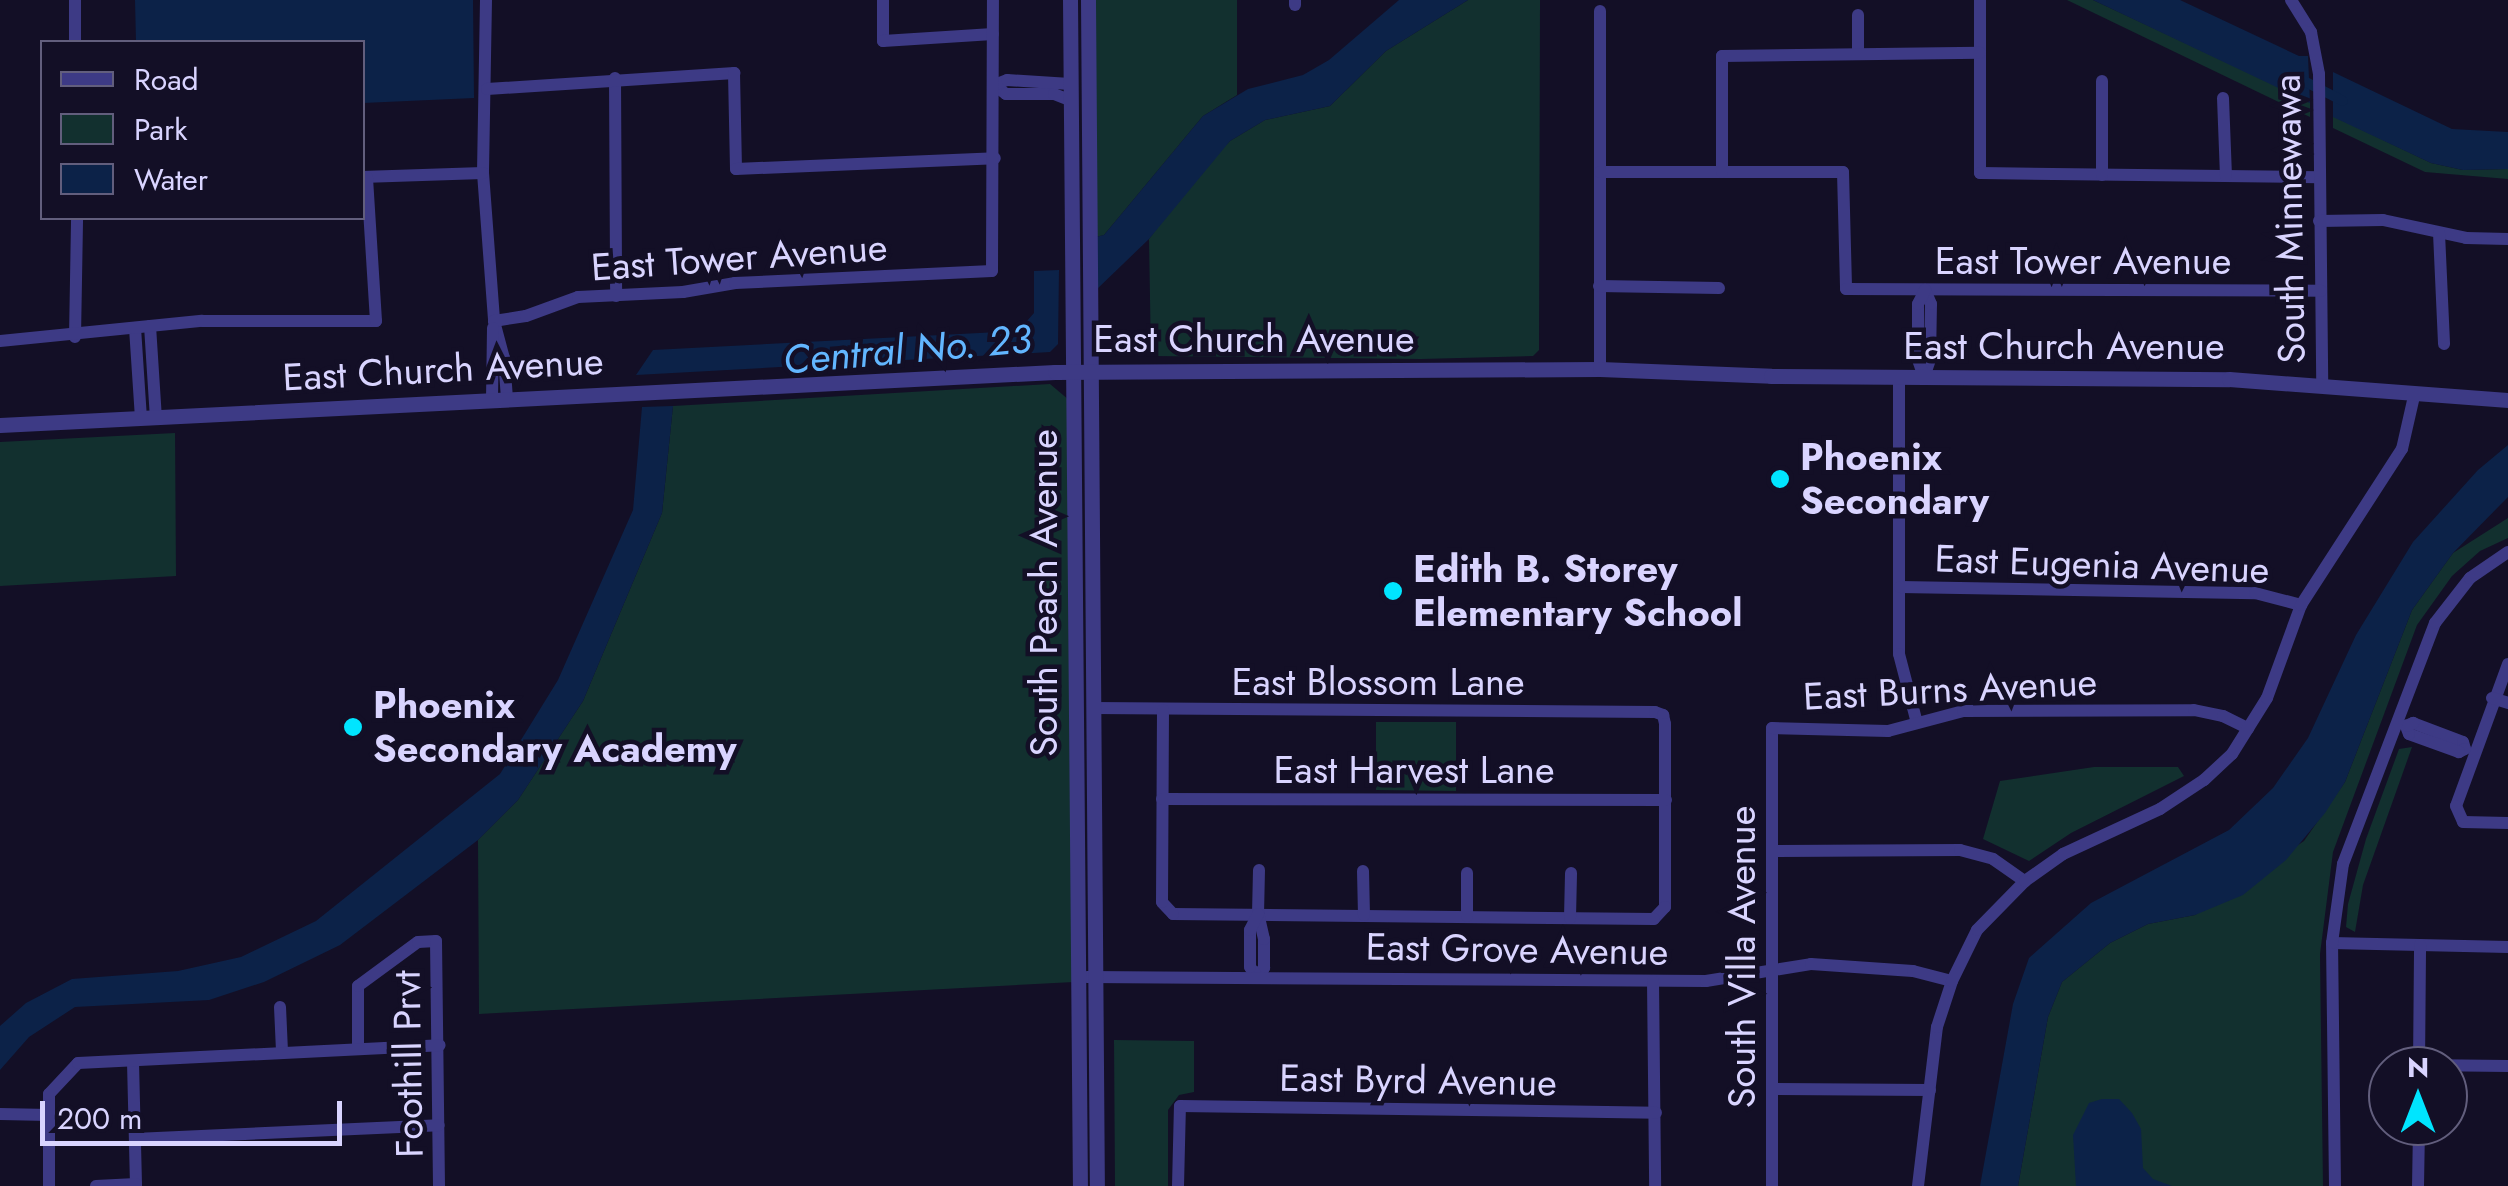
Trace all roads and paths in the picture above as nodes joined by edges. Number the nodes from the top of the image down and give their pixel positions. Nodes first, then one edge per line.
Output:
1 (74, 0) edge
2 (486, 0) edge
3 (882, 0) edge
4 (992, 0) edge
5 (1070, 0) edge
6 (1088, 0) edge
7 (1980, 0) edge
8 (2292, 0) edge
9 (1600, 11) dead end
10 (1858, 15) dead end
11 (993, 34) junction
12 (75, 40) edge
13 (1980, 53) junction
14 (1858, 54) junction
15 (615, 78) junction
16 (2102, 81) dead end
17 (994, 85) junction
18 (486, 88) junction
19 (1070, 92) junction
20 (2223, 98) dead end
21 (995, 158) junction
22 (1600, 172) junction
23 (1722, 172) junction
24 (484, 173) junction
25 (2102, 175) junction
26 (2226, 176) junction
27 (365, 177) edge
28 (2318, 177) junction
29 (1088, 190) junction
30 (77, 220) edge
31 (2319, 221) junction
32 (2439, 233) junction
33 (2508, 238) edge
34 (1599, 286) junction
35 (1719, 288) dead end
36 (1924, 290) junction
37 (2321, 291) junction
38 (1081, 292) junction
39 (616, 296) junction
40 (494, 321) junction
41 (142, 327) junction
42 (75, 336) junction
43 (0, 342) edge
44 (2444, 344) dead end
45 (1600, 369) junction
46 (1082, 371) junction
47 (1899, 377) junction
48 (1924, 377) junction
49 (2322, 384) junction
50 (2414, 396) junction
51 (499, 399) junction
52 (2508, 400) edge
53 (148, 418) junction
54 (0, 425) edge
55 (1077, 530) junction
56 (2508, 552) edge
57 (1900, 587) junction
58 (2301, 605) junction
59 (1093, 648) junction
60 (2508, 664) edge
61 (1656, 696) dead end
62 (2492, 698) junction
63 (2508, 704) edge
64 (1093, 708) junction
65 (1162, 710) junction
66 (1659, 714) junction
67 (1917, 723) junction
68 (2400, 724) junction
69 (1772, 728) joint
70 (2248, 728) junction
71 (2469, 751) junction
72 (1162, 799) junction
73 (1666, 800) junction
74 (2508, 823) edge
75 (1772, 851) junction
76 (1259, 870) dead end
77 (1363, 871) dead end
78 (1467, 873) dead end
79 (1571, 873) dead end
80 (2025, 881) junction
81 (1258, 914) junction
82 (1364, 914) junction
83 (1466, 916) junction
84 (1570, 918) junction
85 (2332, 943) junction
86 (2420, 945) junction
87 (2508, 947) edge
88 (1771, 970) junction
89 (1257, 976) junction
90 (1087, 977) junction
91 (1952, 980) junction
92 (1653, 981) junction
93 (280, 1007) dead end
94 (440, 1046) junction
95 (2419, 1046) edge
96 (358, 1047) junction
97 (282, 1051) junction
98 (132, 1062) junction
99 (2468, 1066) edge
100 (2508, 1066) edge
101 (1773, 1088) junction
102 (1930, 1090) junction
103 (1656, 1113) junction
104 (0, 1114) edge
105 (49, 1115) junction
106 (439, 1126) junction
107 (135, 1139) junction
108 (2419, 1146) edge
109 (136, 1185) edge
110 (49, 1186) edge
111 (96, 1186) edge
112 (440, 1186) edge
113 (1080, 1186) edge
114 (1096, 1186) edge
115 (1178, 1186) edge
116 (1655, 1186) edge
117 (1772, 1186) edge
118 (1918, 1186) edge
119 (2335, 1186) edge
120 (2418, 1186) edge

1 - 12 street
2 - 18 street
3 - 11 street
4 - 11 street
5 - 19 street, South Peach Avenue
6 - 29 street, South Peach Avenue
7 - 13 street
8 - 28 street, South Minnewawa
9 - 22 street
10 - 14 street
11 - 17 street
13 - 14 street
13 - 25 street
14 - 23 street
15 - 18 street
15 - 21 street
15 - 39 street
16 - 25 street
17 - 19 street
17 - 21 street
18 - 24 street
19 - 29 street
19 - 38 street, South Peach Avenue
20 - 26 street
21 - 39 street, East Tower Avenue
22 - 23 street
22 - 34 street
23 - 36 street, East Tower Avenue
24 - 27 street
24 - 40 street
25 - 26 street
26 - 28 street
27 - 41 street
28 - 31 street, South Minnewawa
29 - 38 street, South Peach Avenue
30 - 42 street
31 - 32 street
31 - 37 street, South Minnewawa
32 - 33 street
32 - 44 street
34 - 35 street
34 - 45 street
36 - 37 street, East Tower Avenue
36 - 48 street
37 - 49 street, South Minnewawa
38 - 46 street, South Peach Avenue
39 - 40 street, East Tower Avenue
40 - 51 street
41 - 42 street
41 - 53 street
42 - 43 street
45 - 46 street, East Church Avenue
45 - 47 street, East Church Avenue
46 - 51 street, East Church Avenue
46 - 55 street, South Peach Avenue
46 - 59 street, South Peach Avenue
47 - 48 street, East Church Avenue
47 - 57 street
48 - 49 street, East Church Avenue
49 - 50 street, East Church Avenue
50 - 52 street, East Church Avenue
50 - 58 street
51 - 53 street, East Church Avenue
53 - 54 street, East Church Avenue
55 - 59 street
55 - 90 street, South Peach Avenue
56 - 68 street
57 - 58 street, East Eugenia Avenue
57 - 67 street
58 - 70 street
59 - 64 street, South Peach Avenue
60 - 62 street
61 - 66 street
62 - 63 street
62 - 71 street
64 - 65 street, East Blossom Lane
64 - 90 street, South Peach Avenue
65 - 66 street, East Blossom Lane
65 - 72 street
66 - 73 street
67 - 69 street, East Burns Avenue
67 - 70 street, East Burns Avenue
68 - 71 street
68 - 85 street
69 - 75 street, South Villa Avenue
70 - 80 street
71 - 74 street
72 - 73 street, East Harvest Lane
72 - 81 street
73 - 84 street
75 - 80 street
75 - 88 street, South Villa Avenue
76 - 81 street
77 - 82 street
78 - 83 street
79 - 84 street
80 - 91 street
81 - 82 street
81 - 89 street
82 - 83 street
83 - 84 street
85 - 86 street
85 - 119 street
86 - 87 street
86 - 95 street
88 - 91 street, East Grove Avenue
88 - 92 street, East Grove Avenue
88 - 101 street, South Villa Avenue
89 - 90 street, East Grove Avenue
89 - 92 street, East Grove Avenue
90 - 113 street, South Peach Avenue
90 - 114 street, South Peach Avenue
91 - 102 street
92 - 103 street
93 - 97 street
94 - 96 street
94 - 96 street, Foothill Prvt
94 - 106 street, Foothill Prvt
96 - 97 street
97 - 98 street
98 - 105 street
98 - 107 street
99 - 100 street
101 - 102 street
101 - 117 street, South Villa Avenue
102 - 118 street
103 - 115 street, East Byrd Avenue
103 - 116 street
104 - 105 street
105 - 110 street
106 - 107 street
106 - 112 street, Foothill Prvt
107 - 109 street
108 - 120 street
109 - 111 street

